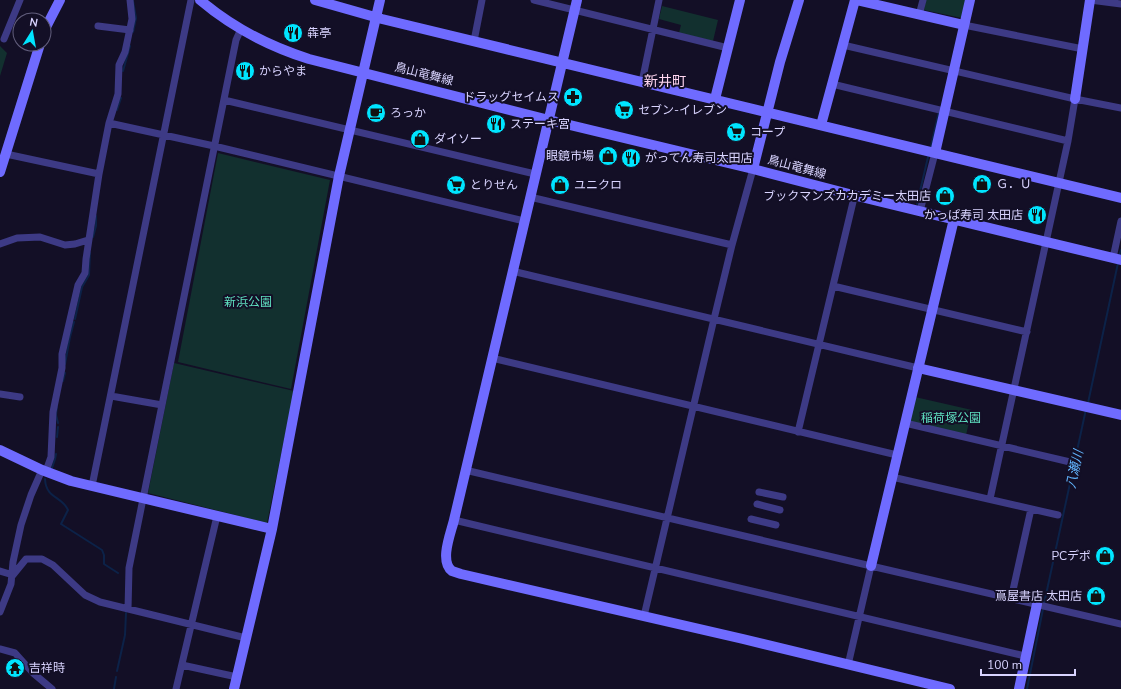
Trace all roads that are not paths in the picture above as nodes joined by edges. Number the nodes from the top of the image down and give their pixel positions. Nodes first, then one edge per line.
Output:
1 (20, 0) edge
2 (60, 0) edge
3 (130, 0) edge
4 (191, 0) edge
5 (200, 0) edge
6 (315, 0) edge
7 (380, 0) edge
8 (482, 0) edge
9 (534, 0) edge
10 (659, 0) edge
11 (740, 0) edge
12 (799, 0) edge
13 (856, 0) edge
14 (923, 0) edge
15 (970, 0) edge
16 (1090, 0) edge
17 (1121, 4) edge
18 (576, 5) edge
19 (919, 15) junction
20 (52, 16) edge
21 (376, 17) junction
22 (964, 25) junction
23 (98, 26) dead end
24 (241, 29) junction
25 (653, 29) junction
26 (130, 30) junction
27 (4, 39) dead end
28 (474, 41) junction
29 (843, 45) junction
30 (728, 48) junction
31 (1083, 49) junction
32 (37, 52) edge
33 (562, 62) junction
34 (953, 70) junction
35 (364, 72) junction
36 (642, 82) junction
37 (832, 84) junction
38 (715, 99) junction
39 (1075, 99) junction
40 (224, 100) junction
41 (1121, 108) edge
42 (767, 112) junction
43 (945, 112) junction
44 (549, 120) junction
45 (109, 123) junction
46 (821, 125) junction
47 (350, 131) junction
48 (163, 135) junction
49 (1068, 141) junction
50 (214, 146) junction
51 (935, 153) junction
52 (3, 158) edge
53 (753, 169) junction
54 (0, 172) edge
55 (99, 174) junction
56 (535, 174) junction
57 (339, 176) junction
58 (1059, 183) junction
59 (853, 195) junction
60 (530, 197) junction
61 (1121, 198) edge
62 (920, 211) junction
63 (954, 219) junction
64 (524, 221) junction
65 (1121, 222) edge
66 (88, 240) junction
67 (1046, 241) junction
68 (0, 244) edge
69 (732, 245) junction
70 (1116, 258) edge
71 (512, 271) junction
72 (833, 286) junction
73 (932, 309) junction
74 (714, 319) junction
75 (1026, 332) junction
76 (819, 345) junction
77 (492, 358) junction
78 (918, 368) junction
79 (1014, 390) junction
80 (0, 394) edge
81 (20, 396) dead end
82 (111, 396) junction
83 (162, 406) junction
84 (694, 407) junction
85 (1121, 415) edge
86 (905, 423) junction
87 (798, 432) junction
88 (1002, 446) junction
89 (0, 450) edge
90 (897, 455) junction
91 (1070, 462) dead end
92 (44, 470) junction
93 (466, 470) junction
94 (892, 477) junction
95 (92, 486) junction
96 (759, 492) dead end
97 (783, 497) dead end
98 (143, 498) junction
99 (990, 499) junction
100 (757, 504) dead end
101 (1031, 509) junction
102 (780, 510) dead end
103 (1058, 515) dead end
104 (217, 516) junction
105 (667, 518) junction
106 (751, 519) dead end
107 (454, 520) junction
108 (776, 525) dead end
109 (272, 529) junction
110 (871, 566) junction
111 (655, 569) junction
112 (0, 571) edge
113 (13, 576) junction
114 (1010, 599) junction
115 (1041, 606) junction
116 (128, 609) junction
117 (0, 612) edge
118 (644, 616) junction
119 (860, 617) junction
120 (1121, 624) edge
121 (191, 625) junction
122 (246, 638) junction
123 (0, 649) edge
124 (1025, 656) junction
125 (182, 665) junction
126 (848, 665) junction
127 (237, 677) junction
128 (52, 689) edge
129 (176, 689) edge
130 (234, 689) edge
131 (950, 689) edge
132 (1018, 689) edge

1 - 27 street
2 - 20 street
3 - 26 street
4 - 48 street
5 - 24 street, 鳥山竜舞線
6 - 21 street
7 - 21 street
8 - 28 street
9 - 18 street
10 - 25 street
11 - 30 street
12 - 42 street
13 - 19 street
13 - 29 street
14 - 19 street
15 - 22 street
16 - 17 street
16 - 31 street
18 - 25 street
18 - 33 street
19 - 22 street
21 - 28 street
21 - 35 street
22 - 31 street
22 - 34 street
23 - 26 street
24 - 35 street, 鳥山竜舞線
24 - 40 street
25 - 30 street
25 - 36 street
26 - 45 street
28 - 33 street
29 - 34 street
29 - 37 street
30 - 38 street
31 - 39 street
32 - 52 street
33 - 36 street
33 - 44 street
34 - 39 street
34 - 43 street
35 - 44 street, 鳥山竜舞線
35 - 47 street
36 - 38 street
37 - 43 street
37 - 46 street
38 - 42 street
39 - 41 street
39 - 49 street
40 - 47 street
40 - 50 street
42 - 46 street
42 - 53 street
43 - 49 street
43 - 51 street
44 - 53 street, 鳥山竜舞線
44 - 56 street
45 - 48 street
45 - 55 street
46 - 51 street
47 - 56 street
47 - 57 street
48 - 50 street
48 - 82 street
49 - 58 street
50 - 57 street
50 - 83 street
51 - 58 street
51 - 62 street
52 - 54 street
52 - 55 street
53 - 59 street, 鳥山竜舞線
53 - 69 street
55 - 66 street
56 - 60 street
57 - 64 street
57 - 109 street
58 - 61 street
58 - 67 street
59 - 62 street, 鳥山竜舞線
59 - 72 street
60 - 64 street
60 - 69 street
62 - 63 street, 鳥山竜舞線
63 - 67 street, 鳥山竜舞線
63 - 73 street
64 - 71 street
65 - 70 street
66 - 68 street
66 - 92 street
67 - 70 street, 鳥山竜舞線
67 - 75 street
69 - 74 street
71 - 74 street
71 - 77 street
72 - 73 street
72 - 76 street
73 - 75 street
73 - 78 street
74 - 76 street
74 - 84 street
75 - 79 street
76 - 78 street
76 - 87 street
77 - 84 street
77 - 93 street
78 - 79 street
78 - 86 street
79 - 85 street
79 - 88 street
80 - 81 street
82 - 83 street
82 - 95 street
83 - 98 street
84 - 87 street
84 - 105 street
86 - 88 street
86 - 90 street
87 - 90 street
88 - 91 street
88 - 99 street
89 - 92 street
90 - 94 street
92 - 95 street
92 - 113 street
93 - 105 street
93 - 107 street
94 - 99 street
94 - 110 street
95 - 98 street
96 - 97 street
98 - 104 street
98 - 116 street
99 - 101 street
100 - 102 street
101 - 103 street
101 - 114 street
104 - 109 street
104 - 121 street
105 - 110 street
105 - 111 street
106 - 108 street
107 - 111 street
107 - 118 street
109 - 122 street
110 - 114 street
110 - 119 street
111 - 118 street
111 - 119 street
112 - 113 street
113 - 116 street
113 - 117 street
114 - 115 street
115 - 120 street
115 - 124 street
116 - 121 street
118 - 126 street
119 - 124 street
119 - 126 street
121 - 122 street
121 - 125 street
122 - 127 street
123 - 128 street
124 - 132 street
125 - 127 street
125 - 129 street
126 - 131 street
127 - 130 street

